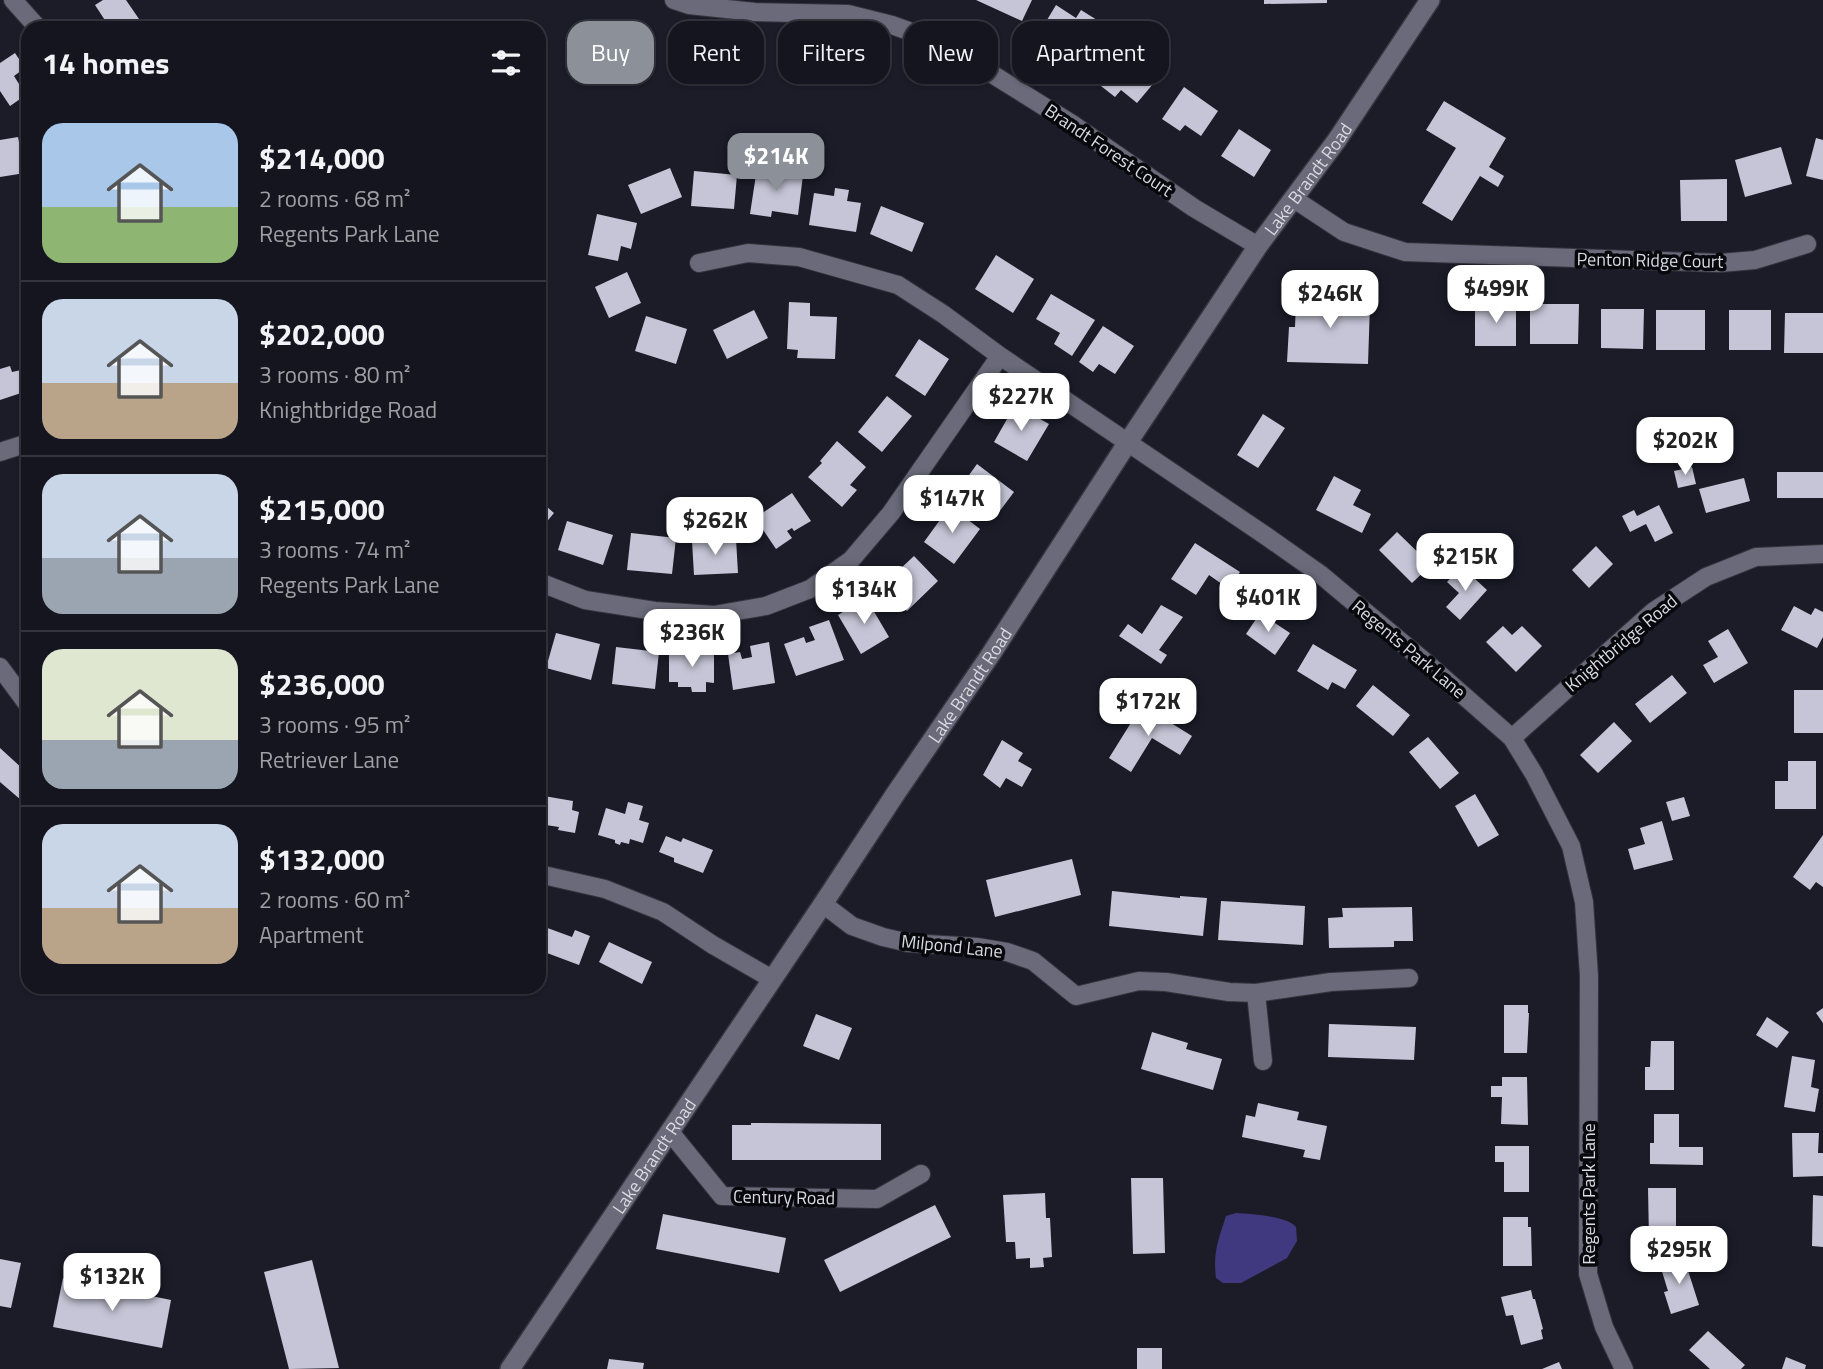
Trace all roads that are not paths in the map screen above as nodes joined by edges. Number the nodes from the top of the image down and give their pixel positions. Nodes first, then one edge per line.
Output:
1 (13, 0) edge
2 (674, 0) edge
3 (1430, 0) edge
4 (32, 21) edge
5 (1294, 199) junction
6 (1807, 244) dead end
7 (1258, 246) junction
8 (699, 263) dead end
9 (1000, 356) junction
10 (1128, 442) junction
11 (21, 445) edge
12 (0, 452) edge
13 (1823, 554) edge
14 (546, 585) edge
15 (0, 667) edge
16 (21, 696) edge
17 (1512, 738) junction
18 (546, 876) edge
19 (823, 904) junction
20 (1409, 978) dead end
21 (772, 979) junction
22 (1256, 993) junction
23 (1263, 1061) dead end
24 (670, 1132) junction
25 (921, 1174) dead end
26 (510, 1369) edge
27 (1624, 1369) edge

1 - 4 street
2 - 7 street, Brandt Forest Court
3 - 5 street, Lake Brandt Road
5 - 6 street, Penton Ridge Court
5 - 7 street, Lake Brandt Road
7 - 10 street, Lake Brandt Road
8 - 9 street, Regents Park Lane
9 - 10 street, Regents Park Lane
9 - 14 street
10 - 17 street, Regents Park Lane
10 - 19 street, Lake Brandt Road
11 - 12 street
13 - 17 street, Knightbridge Road
15 - 16 street
17 - 27 street, Regents Park Lane
18 - 21 street
19 - 21 street, Lake Brandt Road
19 - 22 street, Milpond Lane
20 - 22 street, Milpond Lane
21 - 24 street, Lake Brandt Road
22 - 23 street
24 - 25 street, Century Road
24 - 26 street, Lake Brandt Road

